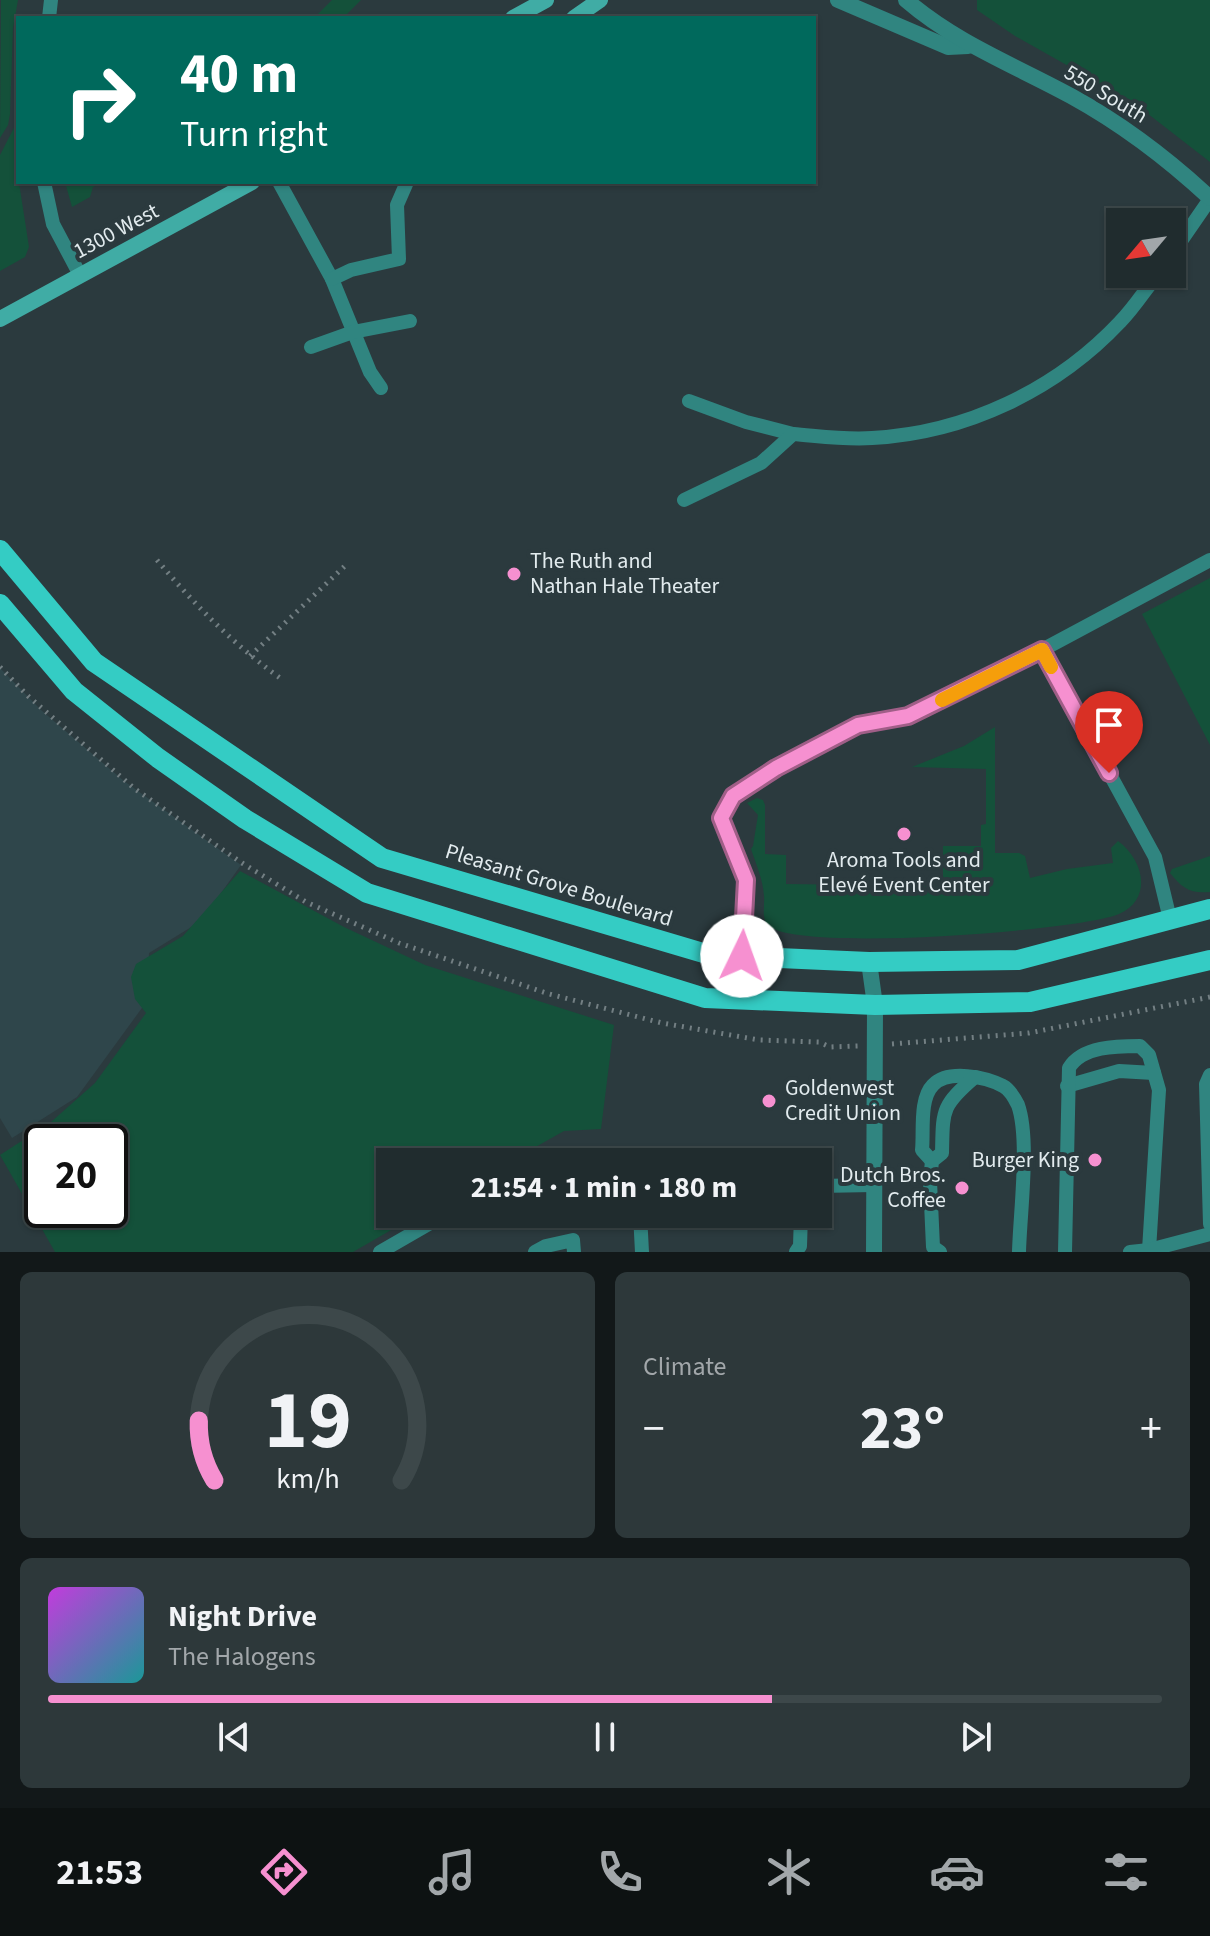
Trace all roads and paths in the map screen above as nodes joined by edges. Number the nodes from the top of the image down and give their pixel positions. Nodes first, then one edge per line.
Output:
1 (546, 0) edge
2 (600, 0) edge
3 (838, 0) edge
4 (906, 0) edge
5 (517, 16) edge
6 (577, 16) edge
7 (968, 46) junction
8 (44, 184) edge
9 (248, 184) edge
10 (280, 184) edge
11 (406, 184) edge
12 (1210, 199) edge
13 (1186, 234) edge
14 (80, 275) junction
15 (332, 279) junction
16 (1147, 288) edge
17 (0, 319) edge
18 (410, 321) dead end
19 (353, 332) junction
20 (311, 347) dead end
21 (381, 388) dead end
22 (689, 401) dead end
23 (793, 434) junction
24 (684, 500) dead end
25 (0, 550) edge
26 (157, 560) dead end
27 (1210, 560) edge
28 (348, 563) dead end
29 (0, 604) edge
30 (1042, 650) junction
31 (250, 656) junction
32 (0, 667) edge
33 (280, 678) dead end
34 (1210, 909) edge
35 (1170, 919) junction
36 (742, 956) junction
37 (1210, 960) edge
38 (869, 962) junction
39 (1210, 997) edge
40 (875, 1005) junction
41 (904, 1044) dead end
42 (842, 1046) dead end
43 (1154, 1073) junction
44 (1210, 1075) edge
45 (975, 1077) junction
46 (1067, 1086) junction
47 (932, 1161) junction
48 (874, 1185) junction
49 (832, 1186) edge
50 (1210, 1224) edge
51 (422, 1228) edge
52 (641, 1228) edge
53 (801, 1228) edge
54 (1210, 1234) edge
55 (574, 1246) edge
56 (1149, 1250) junction
57 (380, 1252) edge
58 (535, 1252) edge
59 (642, 1252) edge
60 (796, 1252) edge
61 (874, 1252) edge
62 (940, 1252) edge
63 (1019, 1252) edge
64 (1065, 1252) edge
65 (1130, 1252) edge

1 - 5 street
2 - 6 street
3 - 7 street
4 - 7 street
7 - 12 street, 550 South
8 - 14 lane
9 - 14 street, 1300 West
10 - 15 lane
11 - 15 lane
12 - 13 lane
14 - 17 street, 1300 West
15 - 19 lane
16 - 23 lane
18 - 19 lane
19 - 20 lane
19 - 21 lane
22 - 23 lane
23 - 24 lane
25 - 36 main road, Pleasant Grove Boulevard
26 - 31 path
27 - 30 lane
28 - 31 path
29 - 40 main road
30 - 35 lane
30 - 36 lane
31 - 33 path
32 - 42 path
34 - 35 main road, Pleasant Grove Boulevard
35 - 38 main road, Pleasant Grove Boulevard
36 - 38 main road, Pleasant Grove Boulevard
37 - 40 main road
38 - 40 street
39 - 41 path
40 - 48 street
43 - 46 lane
43 - 46 lane
43 - 56 lane
44 - 50 lane
45 - 47 lane
45 - 47 lane
45 - 63 lane
46 - 64 lane
47 - 62 lane
48 - 49 lane
48 - 61 street
51 - 57 lane
52 - 59 lane
53 - 60 lane
54 - 56 lane
55 - 58 lane
56 - 65 lane

